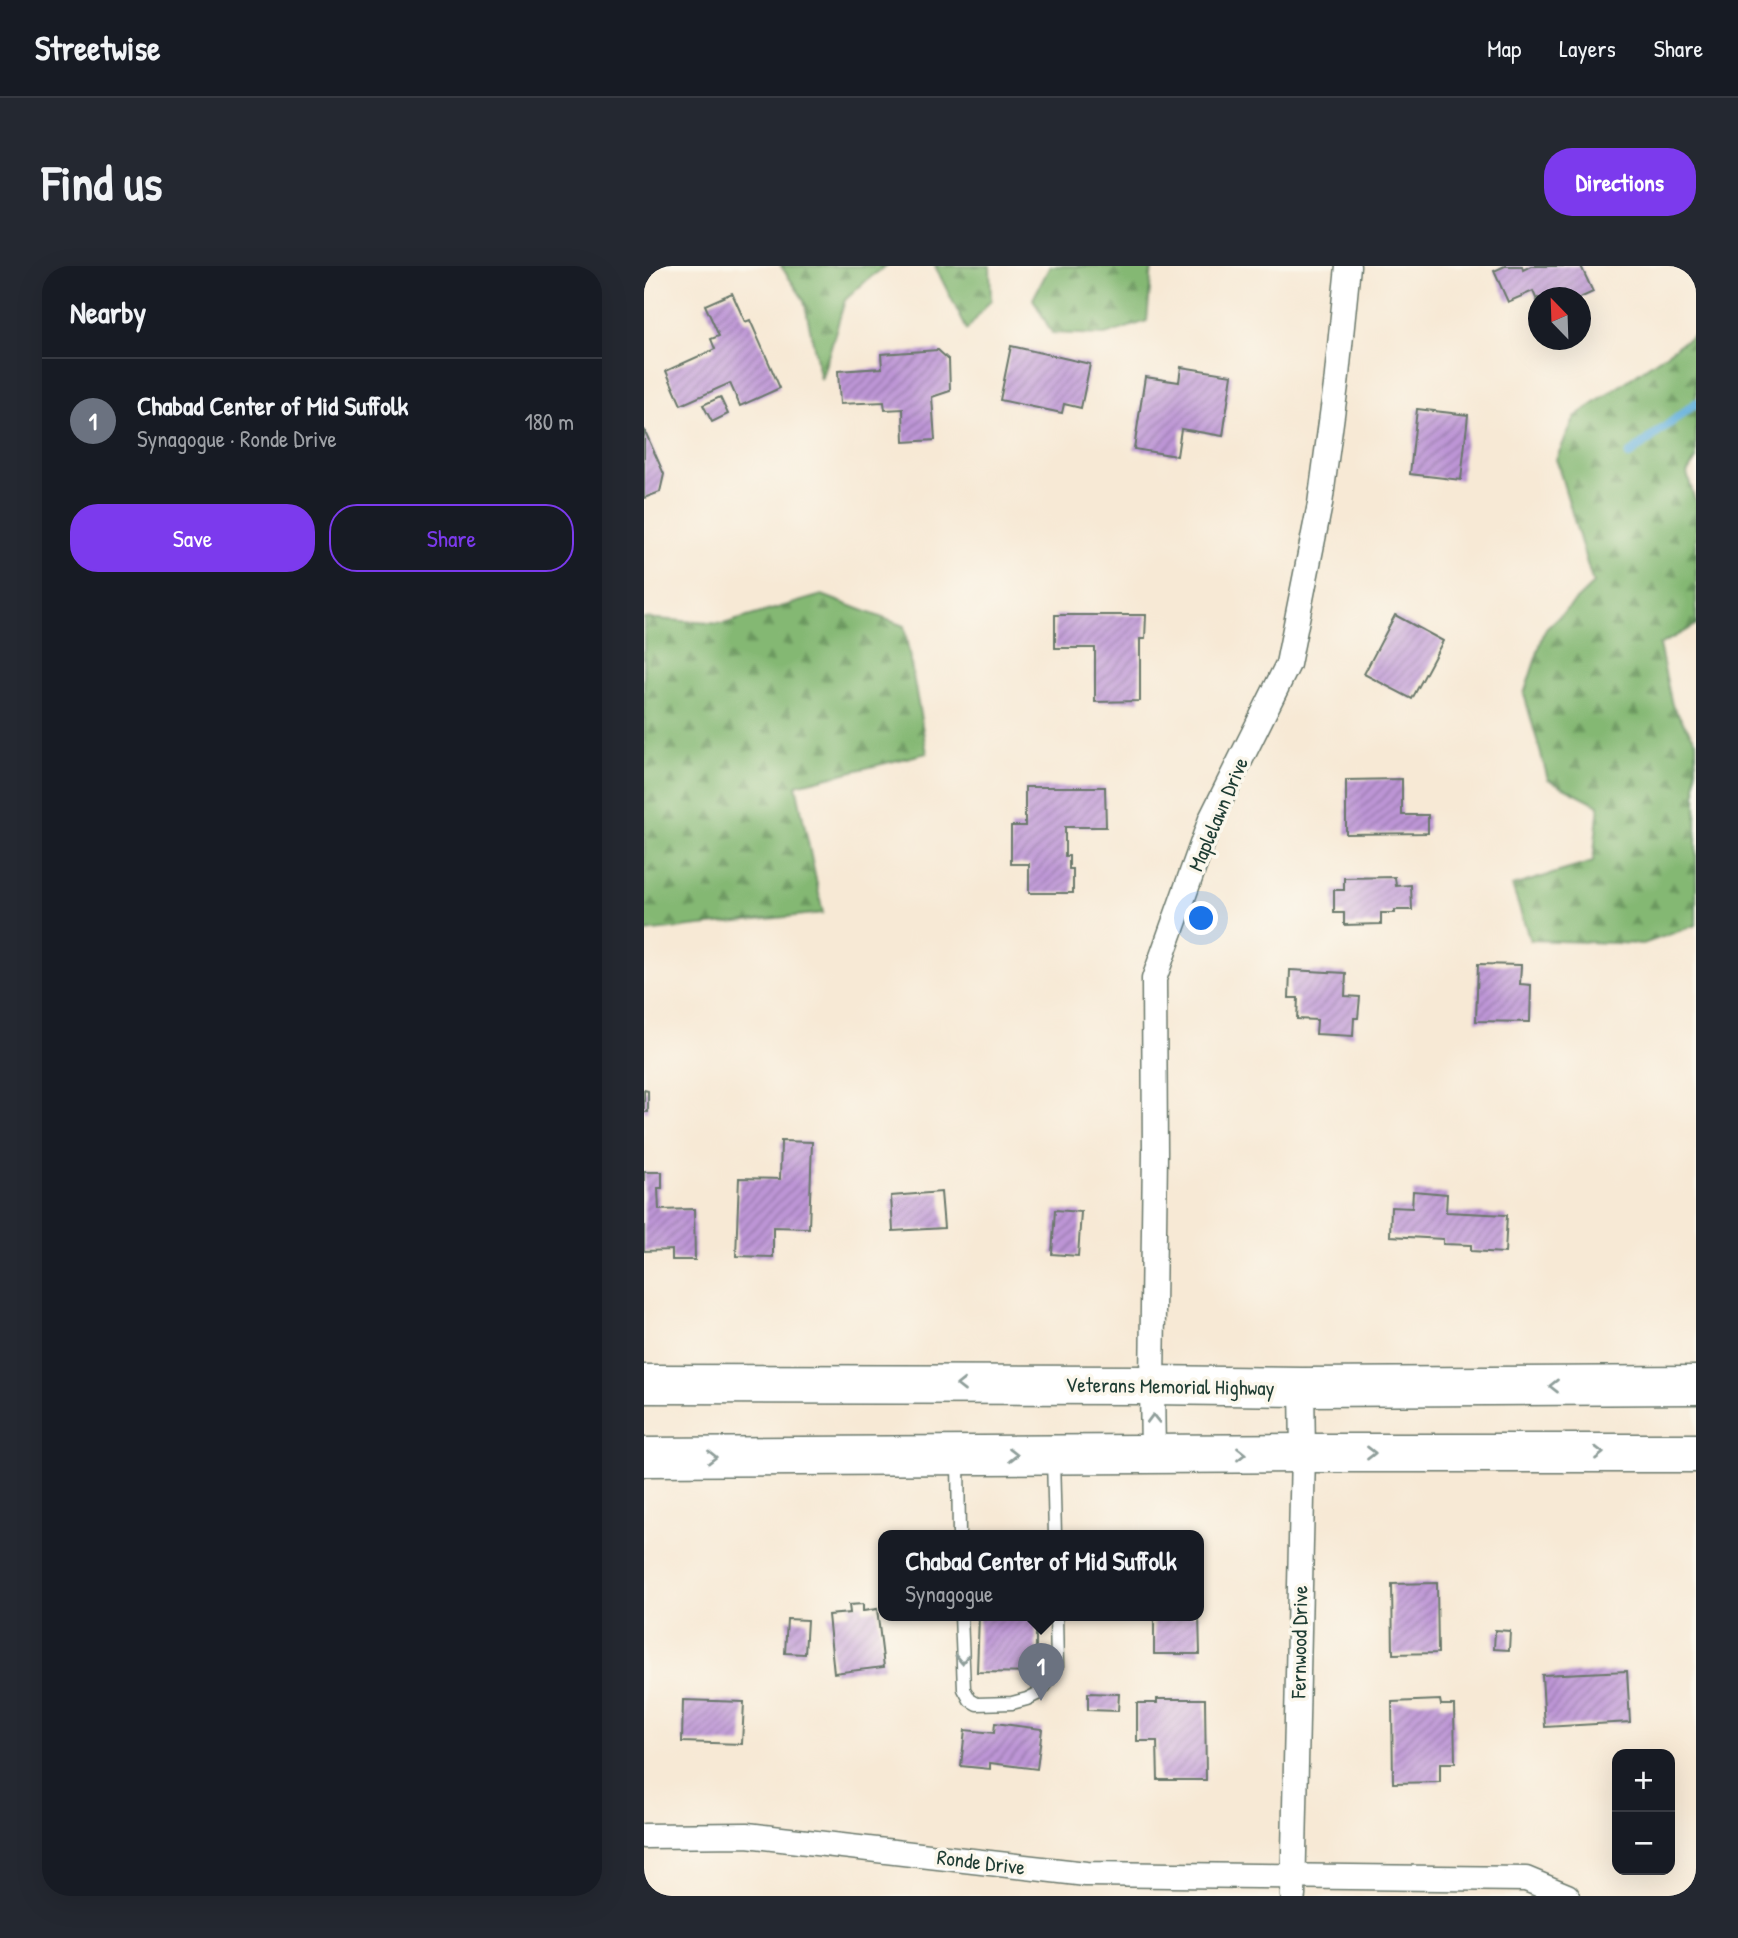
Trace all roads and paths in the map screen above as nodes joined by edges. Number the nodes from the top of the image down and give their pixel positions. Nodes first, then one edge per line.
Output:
1 (1348, 266) edge
2 (644, 1384) edge
3 (1152, 1385) junction
4 (1696, 1385) edge
5 (1302, 1387) junction
6 (1303, 1453) junction
7 (1696, 1453) edge
8 (1153, 1454) junction
9 (958, 1455) junction
10 (1053, 1455) junction
11 (644, 1457) edge
12 (959, 1530) edge
13 (1055, 1530) edge
14 (961, 1621) edge
15 (1056, 1621) edge
16 (644, 1836) edge
17 (1293, 1886) edge
18 (1567, 1896) edge

1 - 3 street, Maplelawn Drive
3 -> 2 main road, Veterans Memorial Highway
3 - 5 main road, Veterans Memorial Highway
8 -> 3 street, Maplelawn Drive
4 -> 5 main road, Veterans Memorial Highway
5 - 6 street, Fernwood Drive
6 -> 7 main road
8 -> 6 main road
6 - 17 street, Fernwood Drive
8 - 10 main road
9 -> 10 main road
11 -> 9 main road
9 - 12 lane
10 - 13 lane
14 -> 15 lane
16 - 17 street, Ronde Drive
17 - 18 street, Ronde Drive

